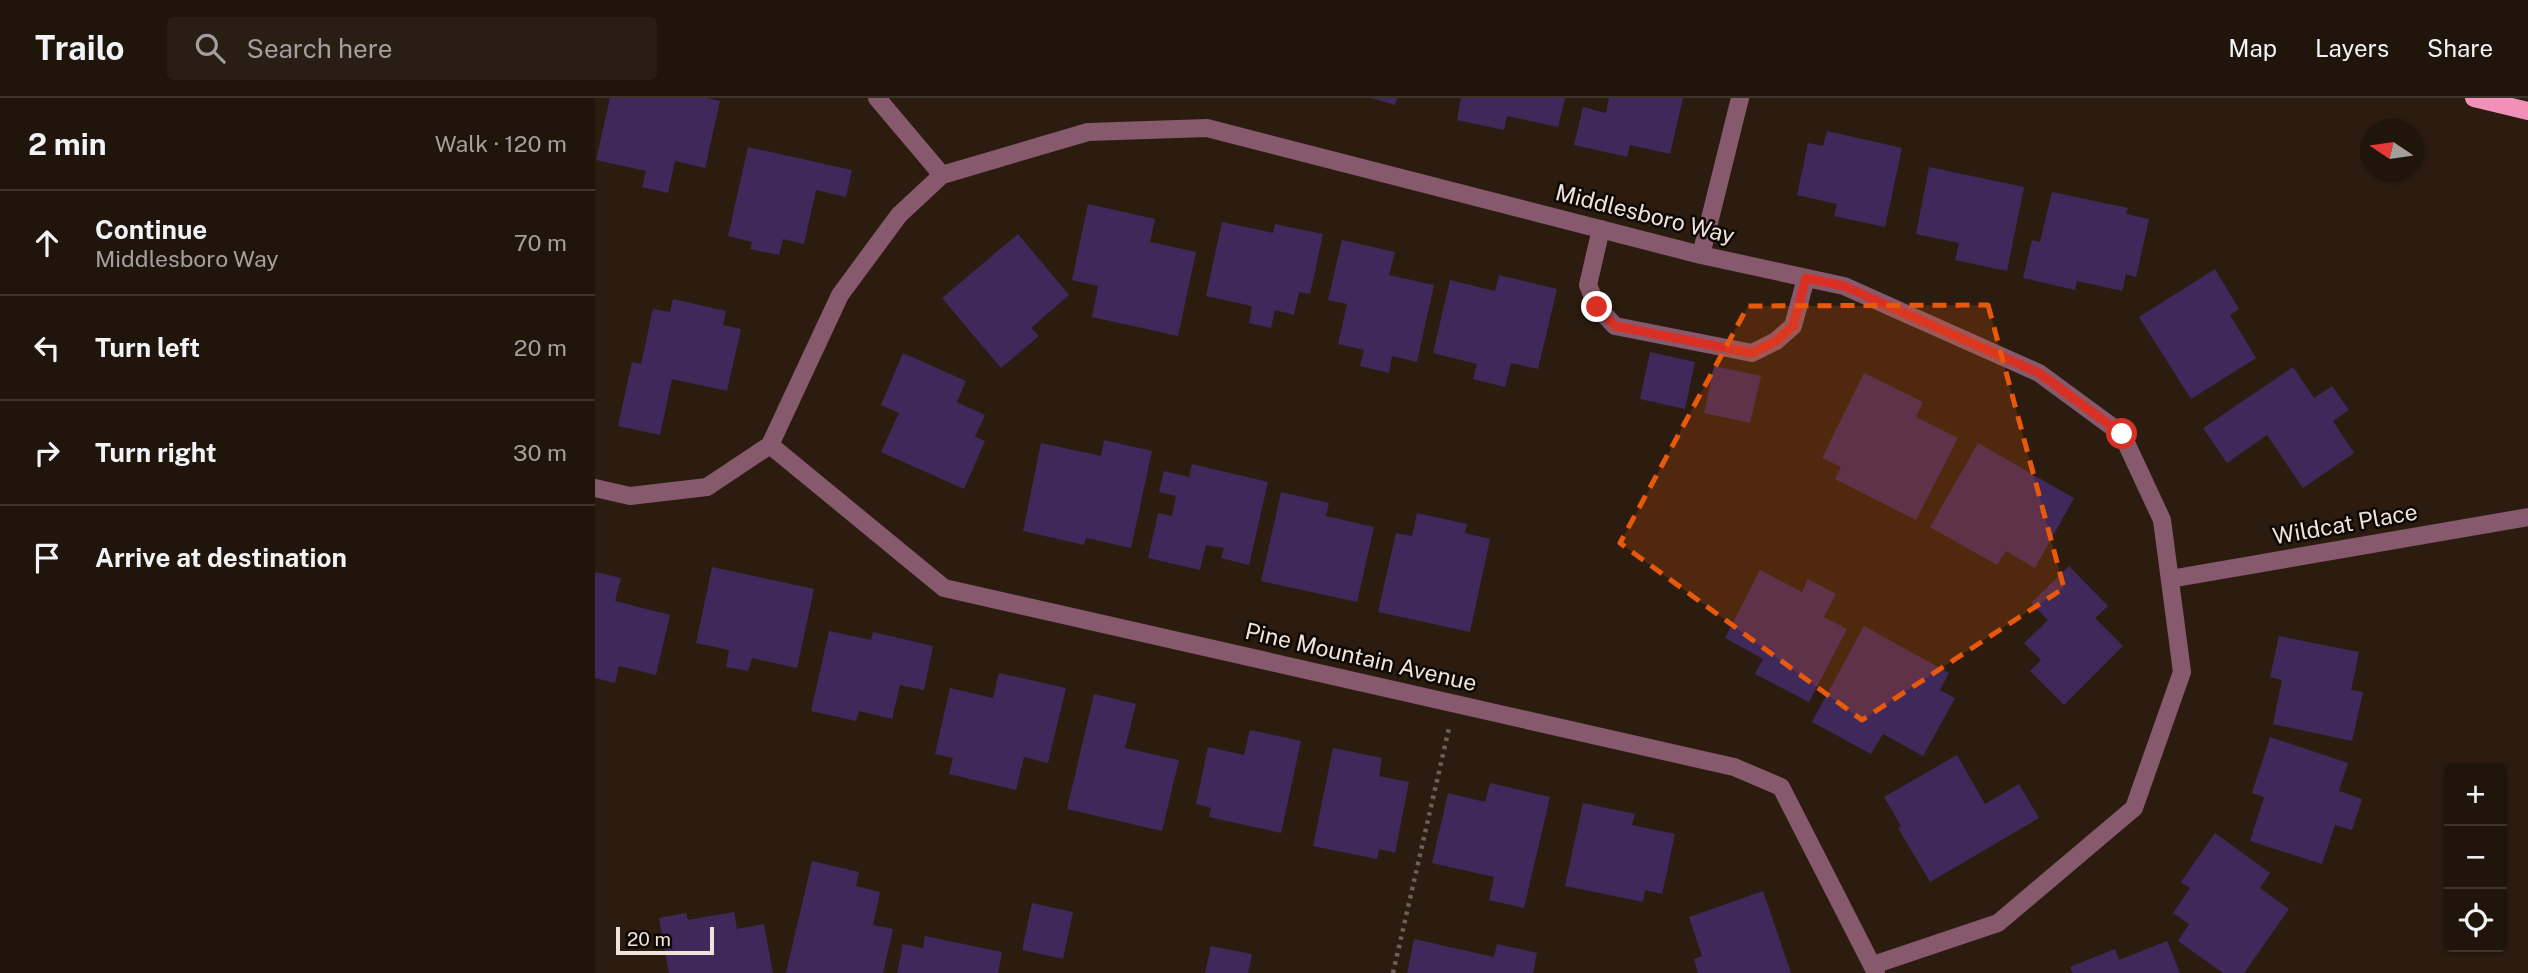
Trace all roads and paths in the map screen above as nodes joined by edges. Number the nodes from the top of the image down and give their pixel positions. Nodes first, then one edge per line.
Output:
1 (877, 98) edge
2 (1740, 98) edge
3 (2474, 98) edge
4 (2528, 111) edge
5 (942, 175) junction
6 (1601, 229) junction
7 (1701, 255) junction
8 (1806, 278) junction
9 (770, 445) junction
10 (595, 488) edge
11 (2528, 517) edge
12 (2170, 579) junction
13 (1455, 704) junction
14 (1874, 969) edge
15 (1393, 973) edge

1 - 5 street
2 - 7 street
3 - 4 main road
5 - 6 street, Middlesboro Way
5 - 9 street, Middlesboro Way
6 - 7 street, Middlesboro Way
6 - 8 street
7 - 8 street, Middlesboro Way
8 - 12 street, Middlesboro Way
9 - 10 street
9 - 13 street, Pine Mountain Avenue
11 - 12 street, Wildcat Place
12 - 14 street, Middlesboro Way
13 - 14 street, Pine Mountain Avenue
13 - 15 path

